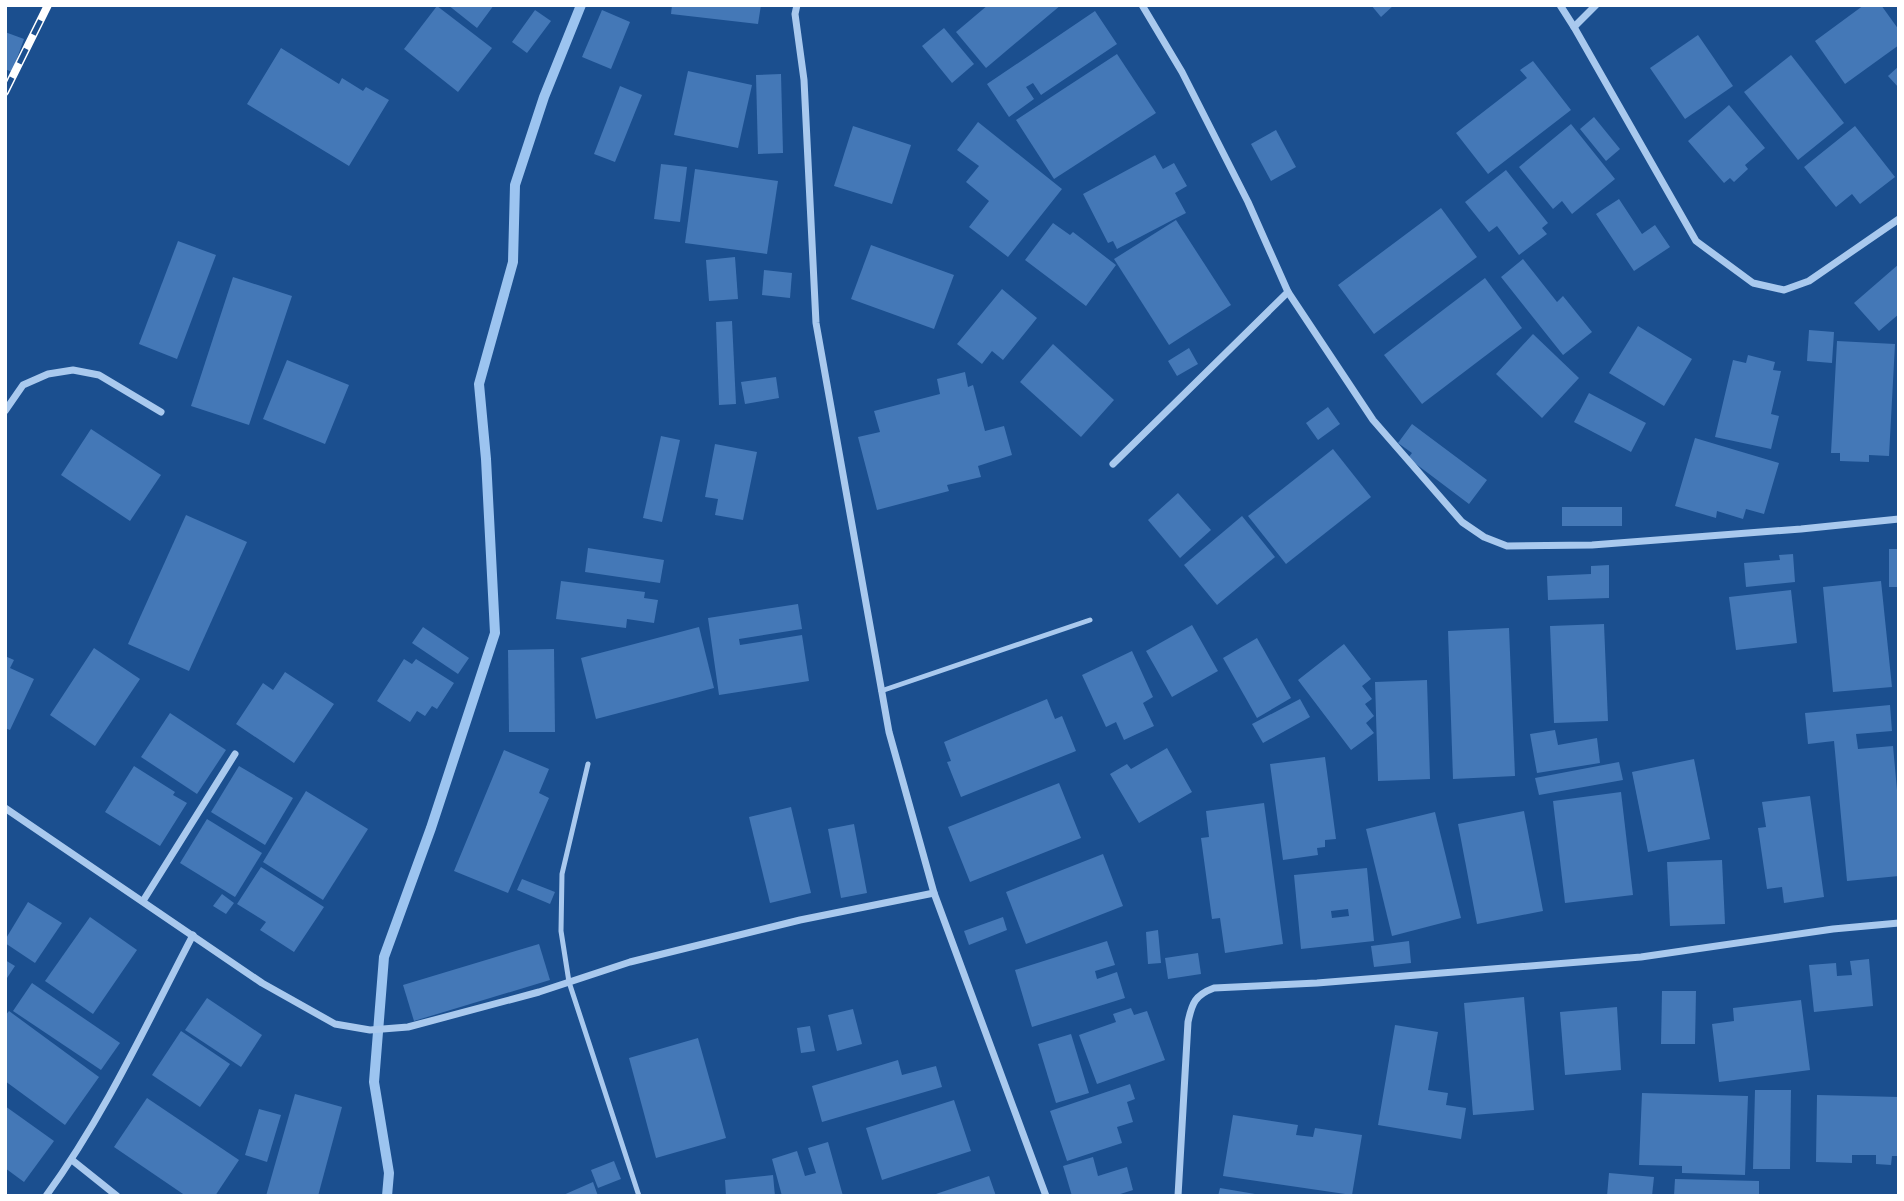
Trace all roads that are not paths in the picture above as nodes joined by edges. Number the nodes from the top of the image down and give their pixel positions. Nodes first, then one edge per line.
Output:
1 (797, 5) edge
2 (1142, 5) edge
3 (1560, 5) edge
4 (1596, 5) edge
5 (1574, 27) junction
6 (1899, 219) edge
7 (1288, 292) junction
8 (5, 411) edge
9 (161, 412) dead end
10 (1113, 464) dead end
11 (1899, 519) edge
12 (1090, 620) dead end
13 (881, 691) junction
14 (234, 754) dead end
15 (588, 764) dead end
16 (5, 808) edge
17 (934, 893) junction
18 (143, 901) junction
19 (1899, 923) edge
20 (193, 935) junction
21 (569, 982) junction
22 (72, 1160) junction
23 (46, 1196) edge
24 (117, 1196) edge
25 (639, 1196) edge
26 (1045, 1196) edge
27 (1178, 1196) edge

1 - 13 street
2 - 7 street
3 - 5 street
4 - 5 street
5 - 6 street
7 - 10 street
7 - 11 street
8 - 9 street
12 - 13 lane
13 - 17 street
14 - 18 street
15 - 21 lane
16 - 18 street
17 - 21 street
17 - 26 street
18 - 20 street
19 - 27 street
20 - 21 street
20 - 22 street
21 - 25 lane
22 - 23 street
22 - 24 street

